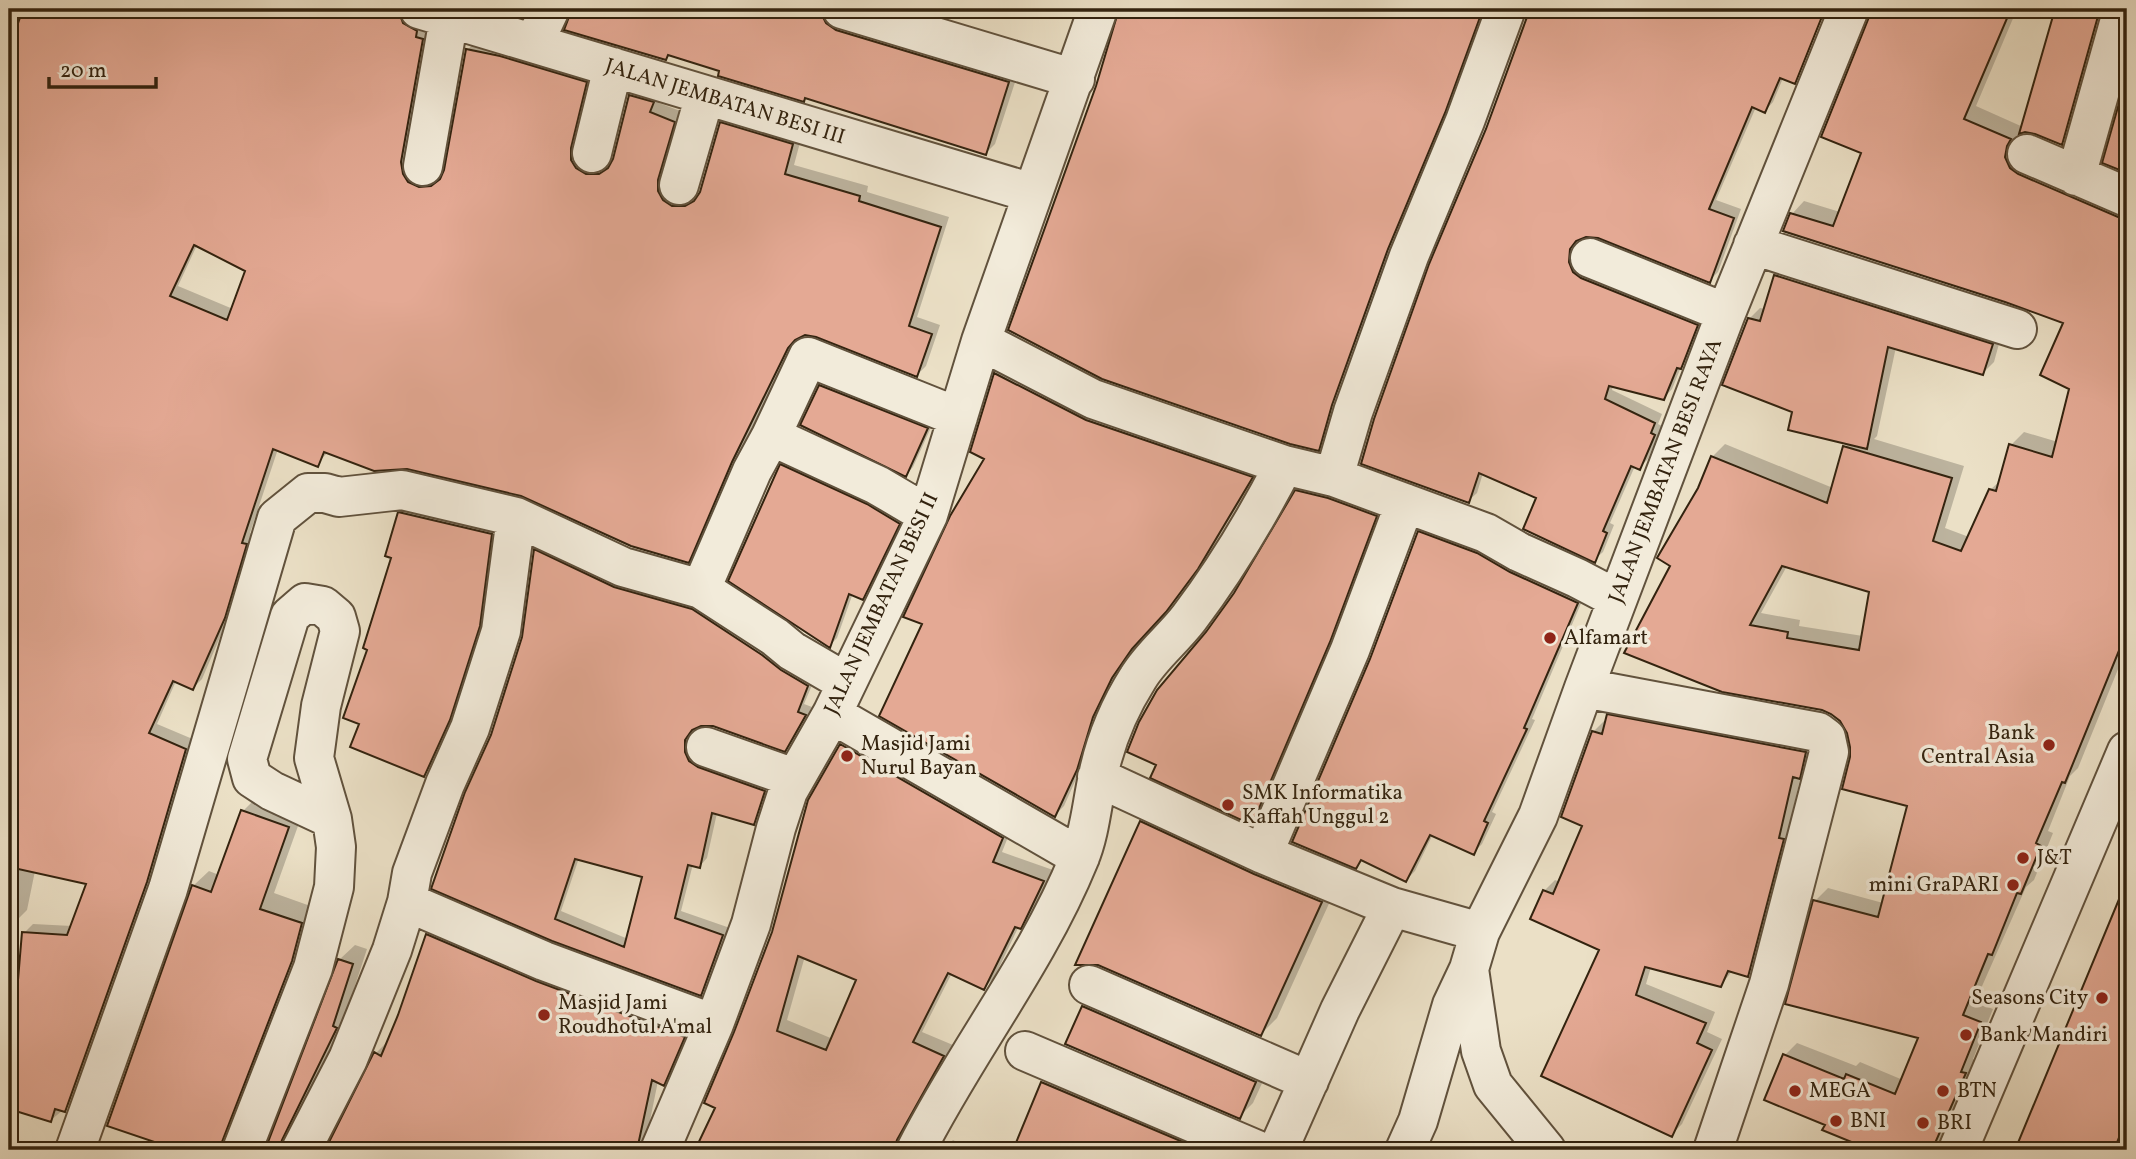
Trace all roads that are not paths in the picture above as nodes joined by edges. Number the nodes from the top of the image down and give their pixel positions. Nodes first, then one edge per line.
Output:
1 (550, 9) edge
2 (842, 9) edge
3 (1098, 9) edge
4 (1506, 9) edge
5 (1849, 9) edge
6 (2123, 9) edge
7 (434, 13) edge
8 (534, 43) junction
9 (612, 67) junction
10 (1075, 79) junction
11 (705, 95) junction
12 (592, 153) dead end
13 (2027, 154) dead end
14 (424, 166) dead end
15 (2076, 176) junction
16 (679, 185) dead end
17 (1032, 193) junction
18 (2127, 197) edge
19 (1753, 244) junction
20 (1590, 258) dead end
21 (1726, 313) junction
22 (2017, 329) dead end
23 (981, 341) junction
24 (958, 417) junction
25 (771, 436) junction
26 (1284, 465) junction
27 (1334, 477) junction
28 (1405, 503) junction
29 (929, 515) junction
30 (516, 517) junction
31 (701, 589) junction
32 (1617, 599) junction
33 (1584, 688) junction
34 (839, 698) junction
35 (706, 747) dead end
36 (2127, 751) edge
37 (794, 778) junction
38 (1097, 778) junction
39 (332, 819) junction
40 (1264, 854) junction
41 (1080, 857) junction
42 (407, 902) junction
43 (1392, 907) junction
44 (1480, 932) junction
45 (1469, 969) junction
46 (1089, 985) dead end
47 (714, 1024) junction
48 (1025, 1051) dead end
49 (1309, 1081) junction
50 (927, 1147) edge
51 (75, 1150) edge
52 (242, 1150) edge
53 (301, 1150) edge
54 (660, 1150) edge
55 (1257, 1150) edge
56 (1279, 1150) edge
57 (1405, 1150) edge
58 (1546, 1150) edge
59 (1713, 1150) edge
60 (1958, 1150) edge

1 - 8 street
2 - 10 street
3 - 10 street, JALAN JEMBATAN BESI II
4 - 27 street
5 - 19 street, JALAN JEMBATAN BESI RAYA
6 - 15 street
7 - 8 street, JALAN JEMBATAN BESI III
7 - 14 street
8 - 9 street, JALAN JEMBATAN BESI III
9 - 11 street, JALAN JEMBATAN BESI III
9 - 12 street
10 - 17 street, JALAN JEMBATAN BESI II
11 - 16 street
11 - 17 street, JALAN JEMBATAN BESI III
13 - 15 street
15 - 18 street
17 - 23 street, JALAN JEMBATAN BESI II
19 - 21 street, JALAN JEMBATAN BESI RAYA
19 - 22 street
20 - 21 street
21 - 32 street, JALAN JEMBATAN BESI RAYA
23 - 24 street, JALAN JEMBATAN BESI II
23 - 26 street
24 - 25 street
24 - 29 street, JALAN JEMBATAN BESI II
25 - 29 street
25 - 31 street
26 - 27 street
26 - 38 street
27 - 28 street
28 - 32 street
28 - 40 street
29 - 34 street, JALAN JEMBATAN BESI II
30 - 31 street
30 - 42 street
30 - 51 street
31 - 34 street
32 - 33 street, JALAN JEMBATAN BESI RAYA
33 - 44 street, JALAN JEMBATAN BESI RAYA
33 - 59 street
34 - 37 street, JALAN JEMBATAN BESI II
34 - 41 street
35 - 37 street
36 - 60 street
37 - 47 street, JALAN JEMBATAN BESI II
38 - 40 street
38 - 41 street
39 - 39 street
39 - 52 street
40 - 43 street
41 - 50 street
42 - 47 street
42 - 53 street
43 - 44 street
43 - 49 street
44 - 45 street, JALAN JEMBATAN BESI RAYA
45 - 57 street, JALAN JEMBATAN BESI RAYA
45 - 58 street, JALAN JEMBATAN BESI RAYA
46 - 49 street
47 - 54 street, JALAN JEMBATAN BESI II
48 - 55 street
49 - 56 street

